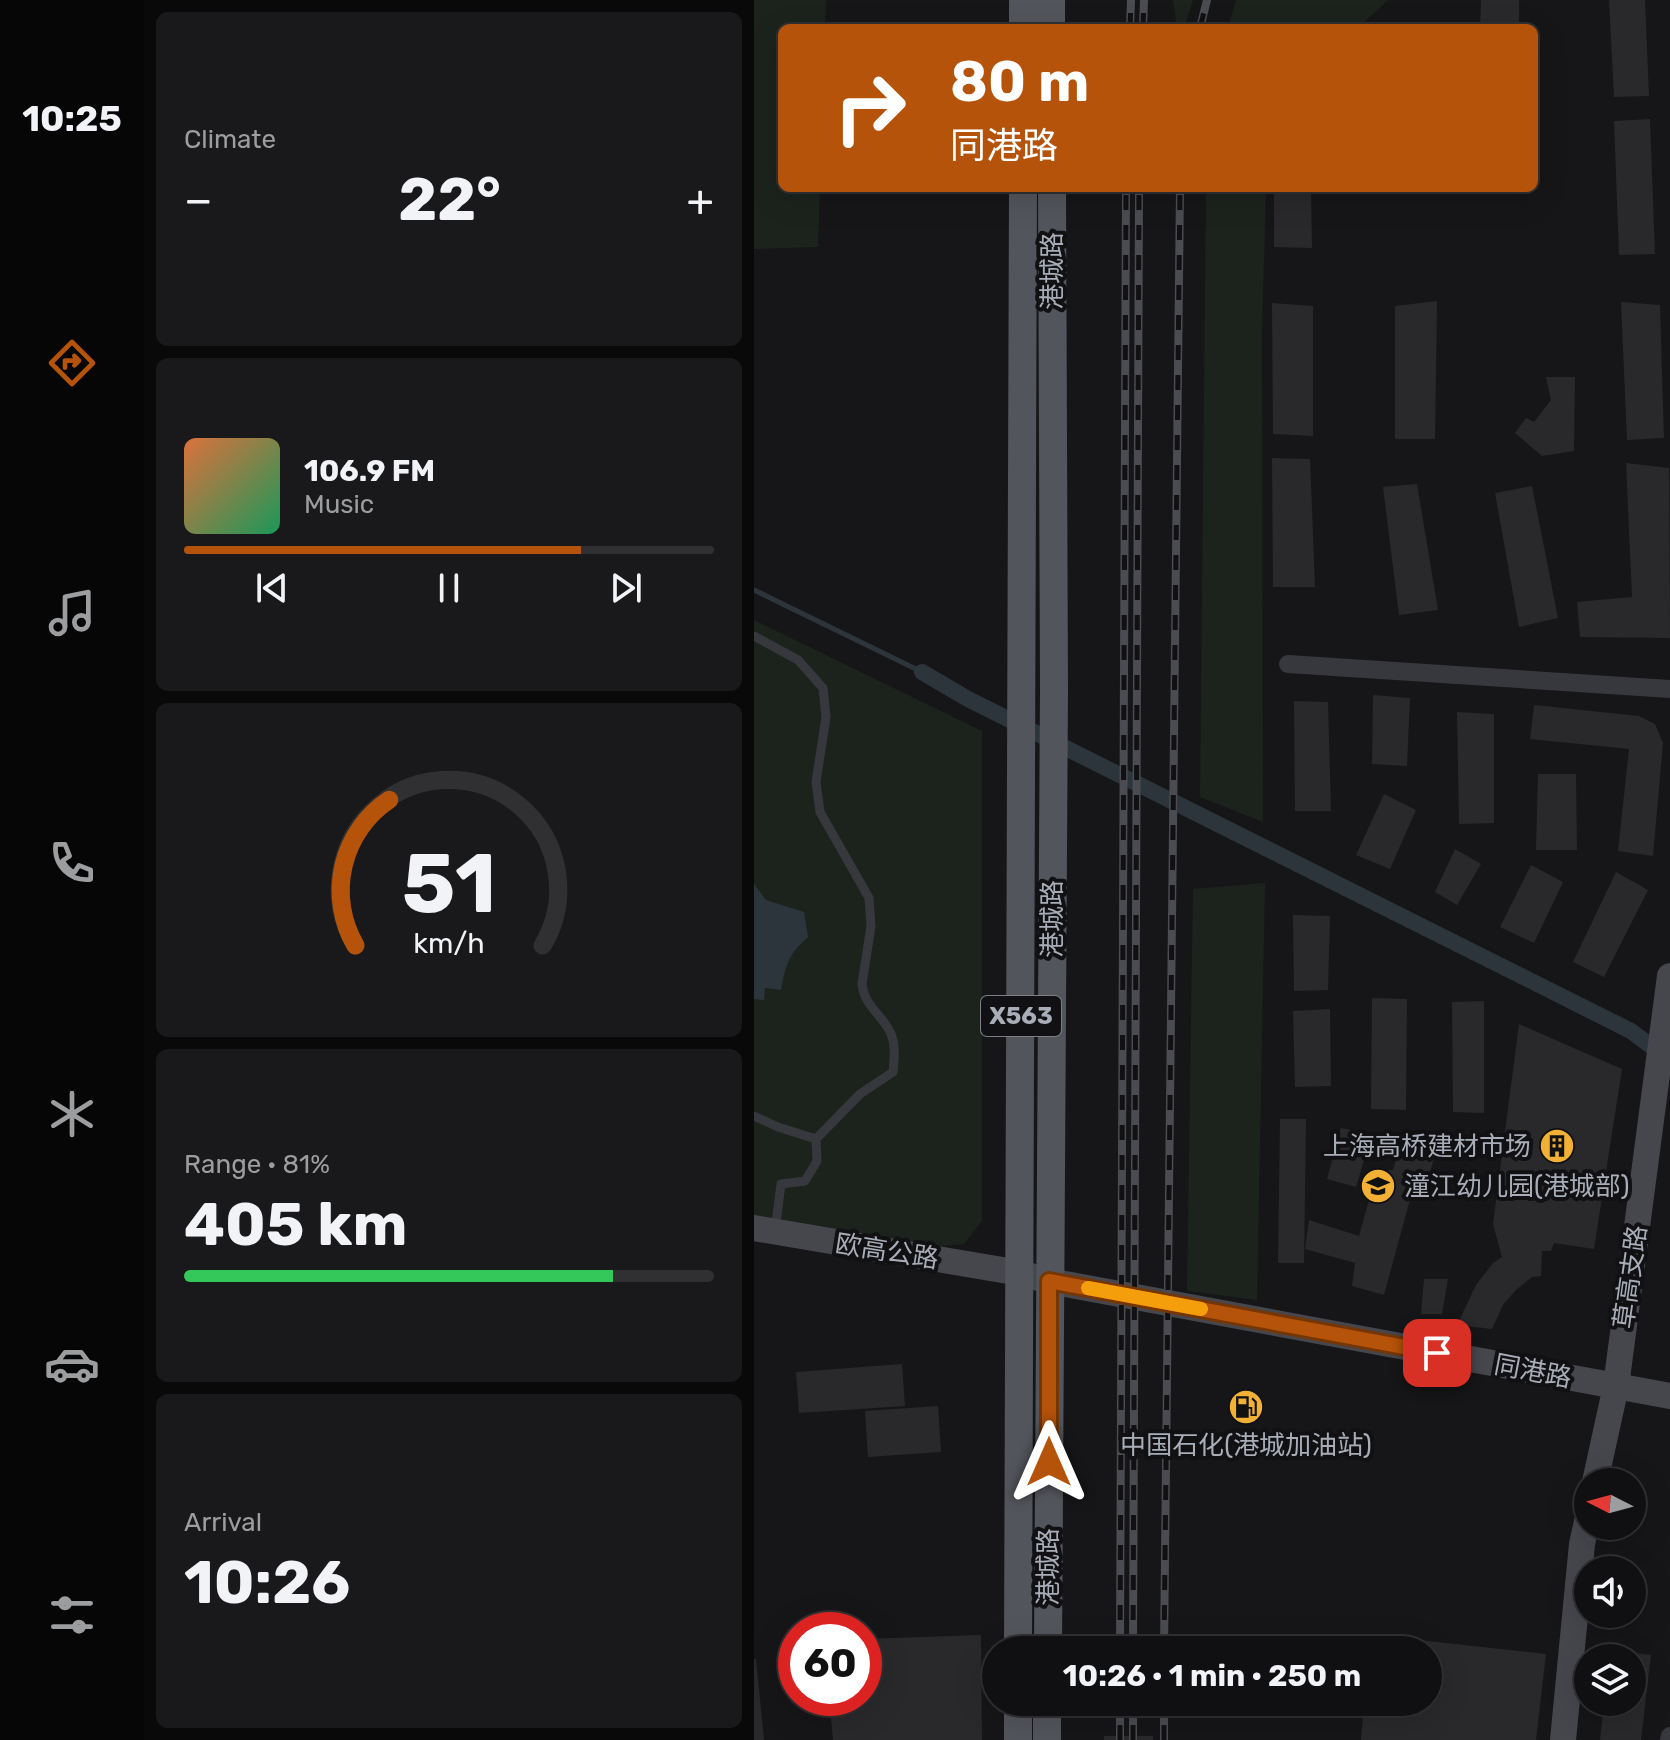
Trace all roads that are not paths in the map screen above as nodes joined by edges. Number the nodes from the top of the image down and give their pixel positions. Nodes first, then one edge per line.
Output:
1 (1023, 0) edge
2 (1051, 0) edge
3 (1023, 24) edge
4 (1051, 24) edge
5 (1023, 192) edge
6 (1052, 192) edge
7 (754, 636) edge
8 (1288, 664) dead end
9 (1670, 689) edge
10 (1670, 976) edge
11 (754, 1116) edge
12 (816, 1139) junction
13 (764, 1230) edge
14 (1020, 1273) junction
15 (1049, 1281) junction
16 (1616, 1386) junction
17 (1669, 1395) edge
18 (1598, 1468) edge
19 (1583, 1540) edge
20 (1018, 1636) edge
21 (1048, 1636) edge
22 (1018, 1716) edge
23 (1047, 1716) edge
24 (1018, 1740) edge
25 (1047, 1740) edge
26 (1563, 1740) edge

1 - 3 main road
2 - 4 main road
5 - 14 main road, 港城路 / X563
6 - 15 main road, 港城路 / X563
7 - 12 lane
8 - 9 street
10 - 16 street, 草高支路
11 - 12 lane
12 - 13 lane
13 - 14 street, 欧高公路
14 - 15 street, 同港路
14 - 20 main road, 港城路 / X563
15 - 16 street, 同港路
15 - 21 main road, 港城路 / X563
16 - 17 street, 同港路
16 - 18 street, 草高支路
19 - 26 street
22 - 24 main road
23 - 25 main road

